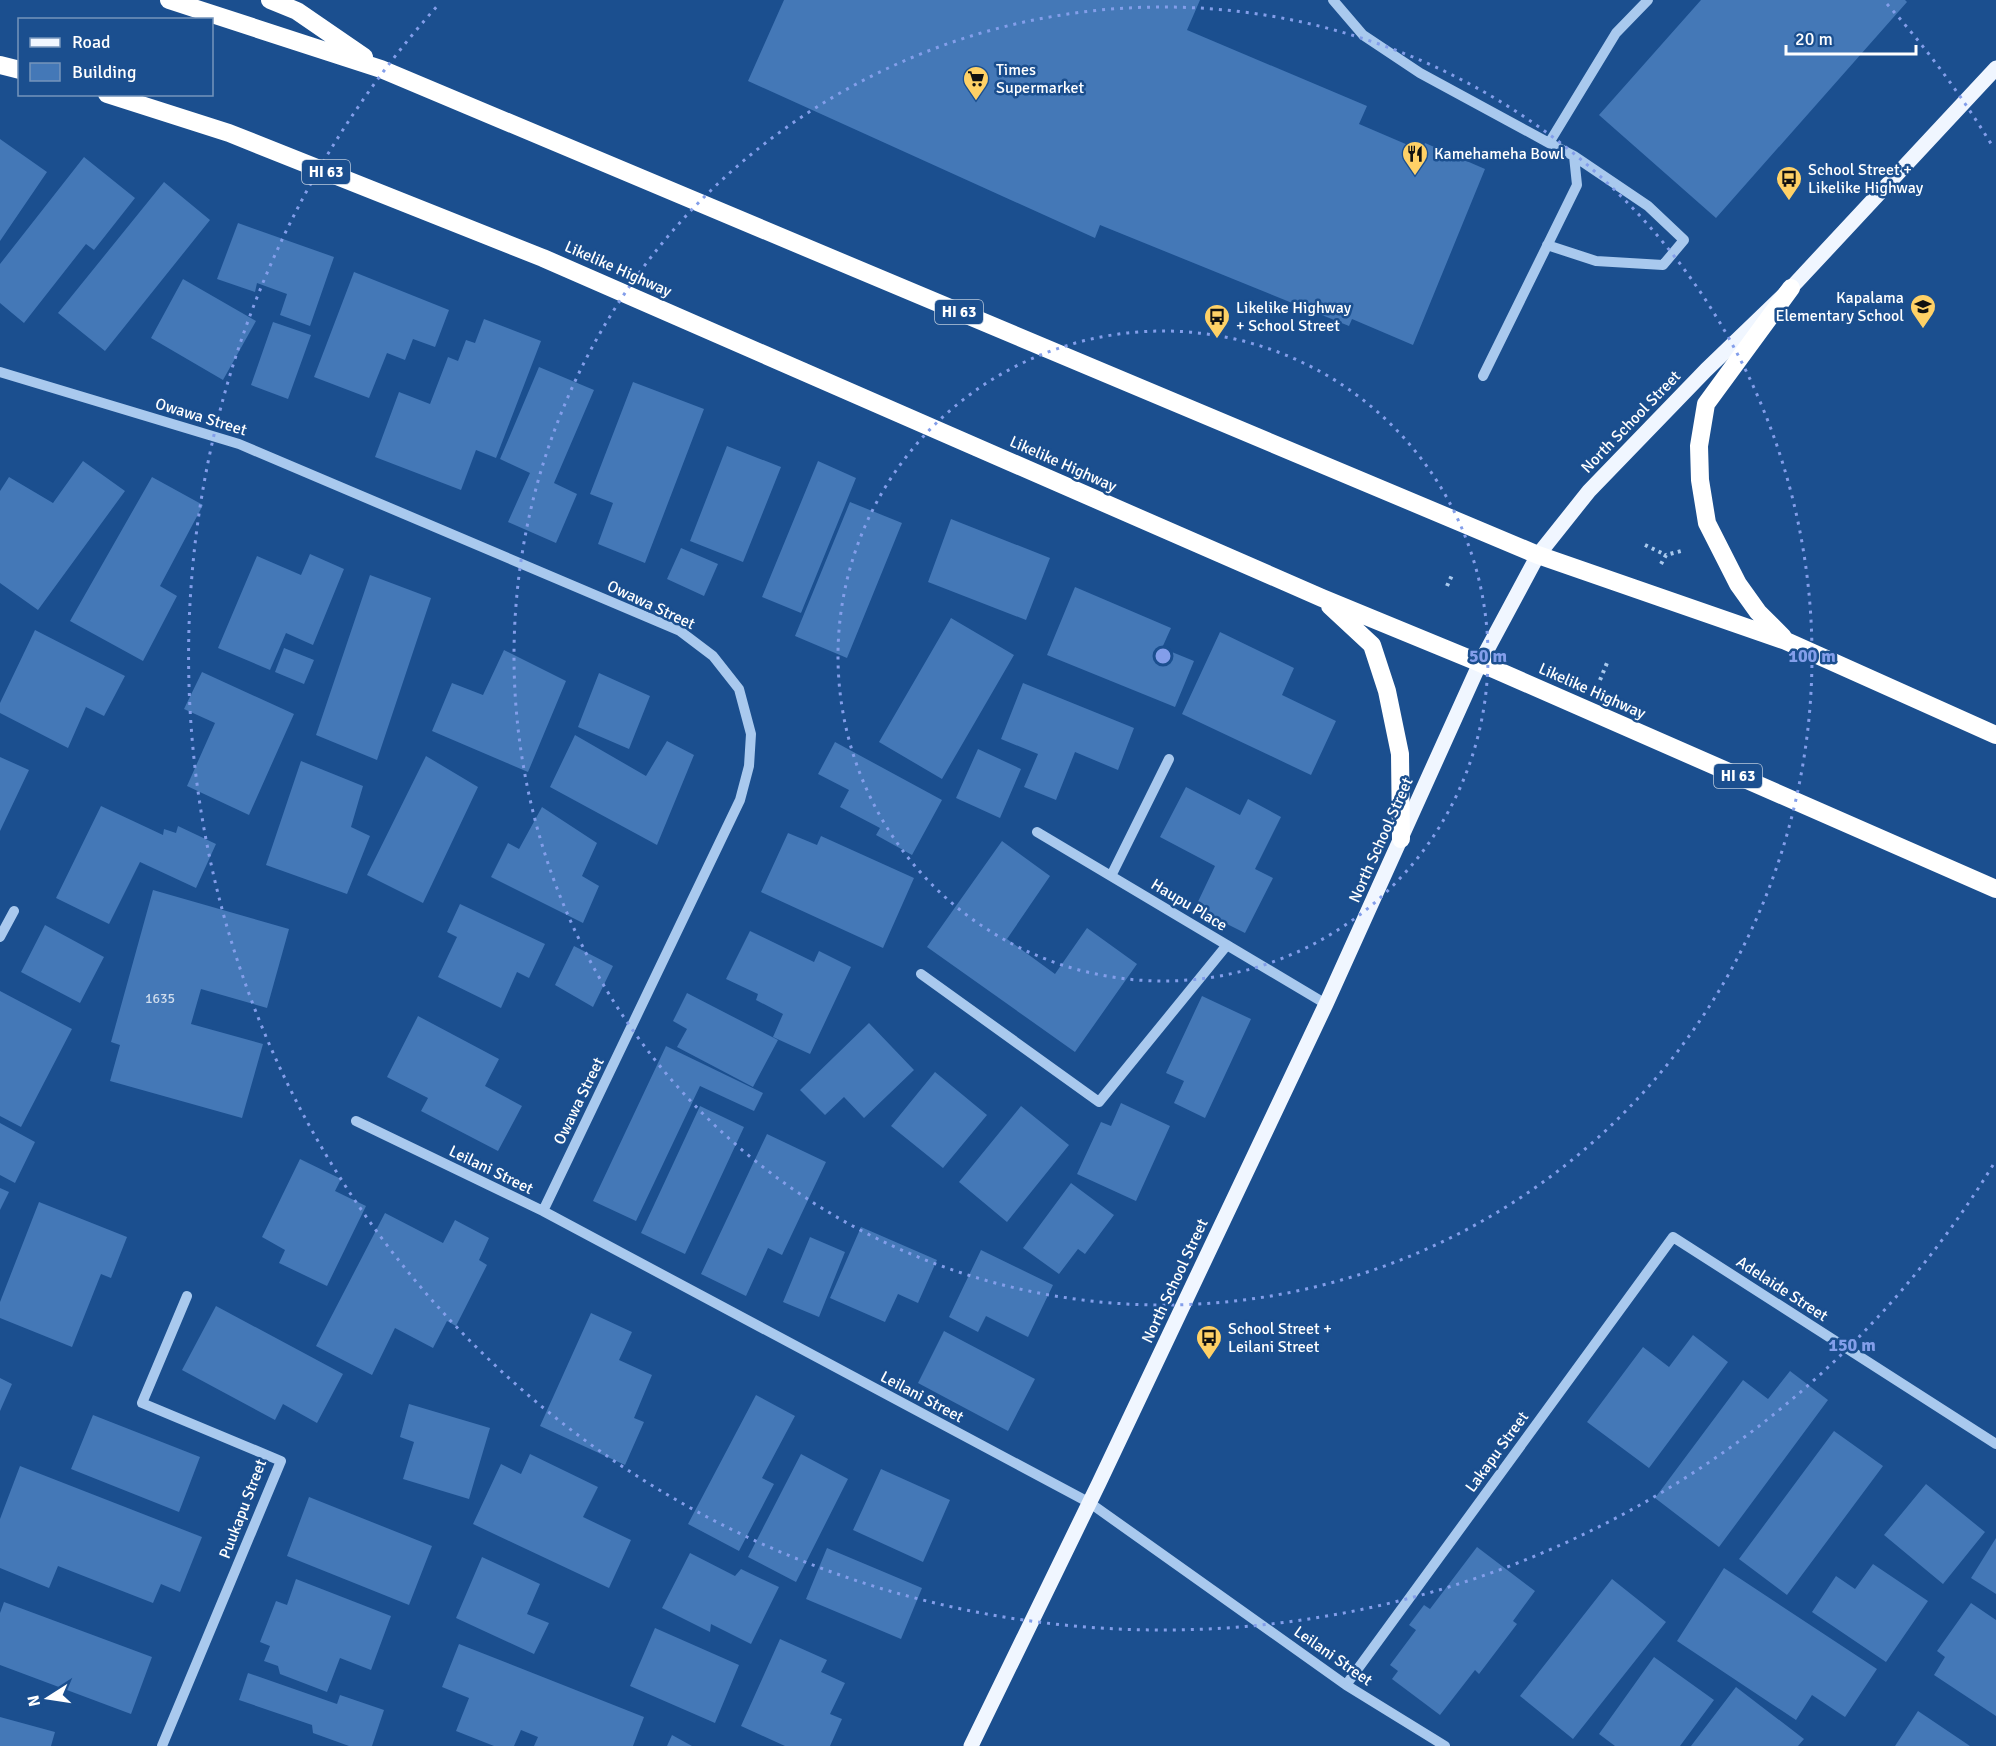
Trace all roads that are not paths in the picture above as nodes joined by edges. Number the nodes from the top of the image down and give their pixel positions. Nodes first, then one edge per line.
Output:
1 (169, 0) edge
2 (270, 0) edge
3 (1333, 0) edge
4 (1648, 0) edge
5 (0, 65) edge
6 (1996, 68) edge
7 (381, 69) junction
8 (18, 70) edge
9 (113, 96) edge
10 (1549, 143) junction
11 (1574, 156) junction
12 (1547, 245) junction
13 (1791, 288) junction
14 (0, 372) edge
15 (1483, 376) dead end
16 (1539, 555) junction
17 (1322, 598) junction
18 (1786, 641) junction
19 (1480, 663) junction
20 (1996, 735) edge
21 (1169, 759) dead end
22 (1037, 832) dead end
23 (1401, 839) junction
24 (1111, 876) junction
25 (1996, 889) edge
26 (14, 911) dead end
27 (0, 937) edge
28 (1227, 945) junction
29 (921, 974) dead end
30 (1326, 1004) junction
31 (356, 1121) dead end
32 (543, 1211) junction
33 (1673, 1237) joint
34 (187, 1296) dead end
35 (1996, 1444) edge
36 (1090, 1503) junction
37 (1346, 1684) junction
38 (162, 1746) edge
39 (971, 1746) edge
40 (1445, 1746) edge

1 - 7 highway, HI 63
2 - 7 highway
3 - 10 street
4 - 10 street
5 - 8 highway
6 - 13 main road, North School Street
7 - 16 highway, HI 63
9 - 17 highway, Likelike Highway / HI 63
10 - 11 street
11 - 12 street
11 - 12 street
12 - 15 street
13 - 16 main road, North School Street
13 - 18 highway
14 - 32 street, Owawa Street
16 - 18 highway, HI 63
16 - 19 main road, North School Street
17 - 19 highway, Likelike Highway / HI 63
17 - 23 highway
18 - 20 highway, HI 63
19 - 23 main road, North School Street
19 - 25 highway, Likelike Highway / HI 63
21 - 24 street
22 - 24 street, Haupu Place
23 - 30 main road, North School Street
24 - 28 street, Haupu Place
26 - 27 street
28 - 29 street
28 - 30 street, Haupu Place
30 - 36 main road, North School Street
31 - 32 street, Leilani Street
32 - 36 street, Leilani Street
33 - 35 street, Adelaide Street
33 - 37 street, Lakapu Street
34 - 38 street, Puukapu Street
36 - 37 street, Leilani Street
36 - 39 main road, North School Street
37 - 40 street, Leilani Street

